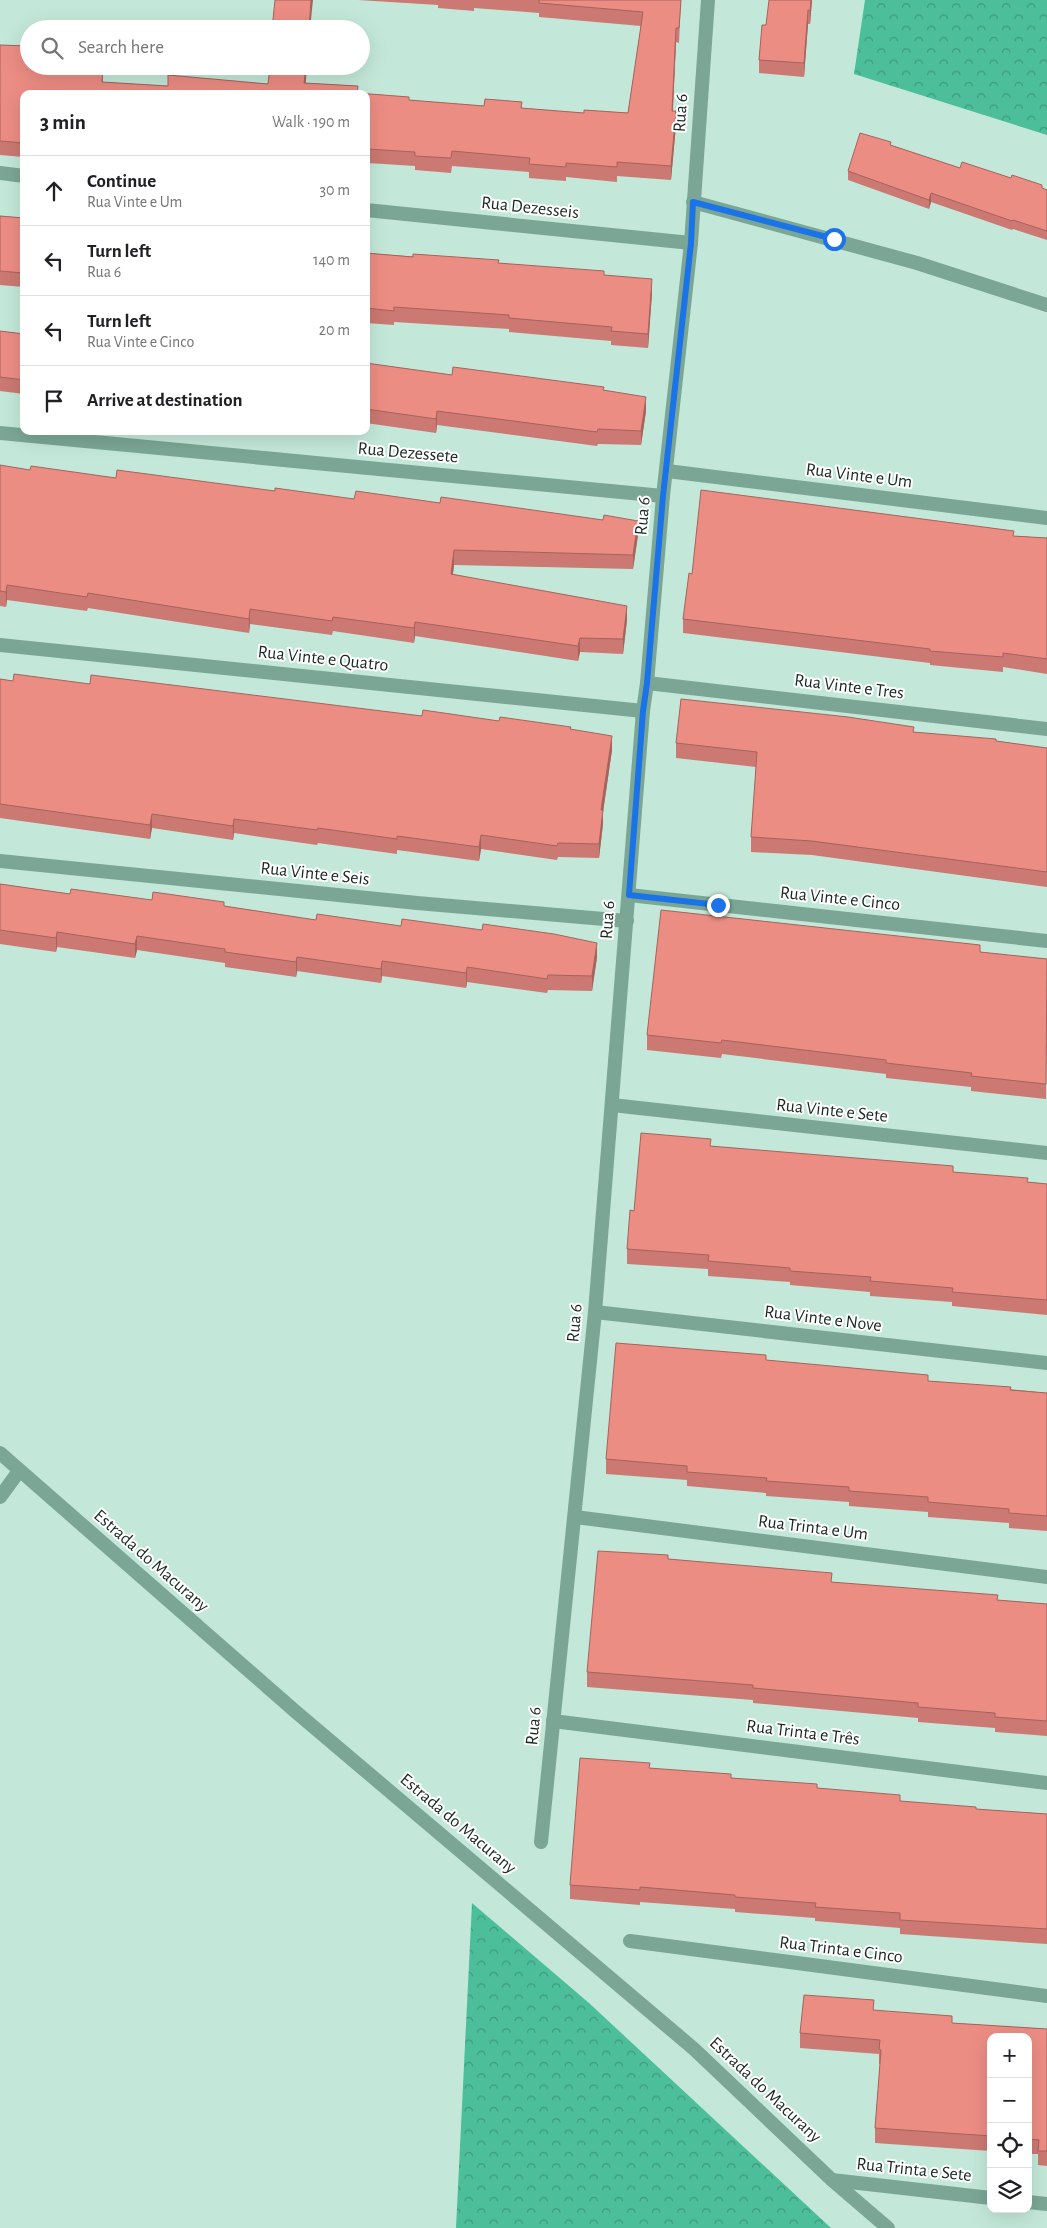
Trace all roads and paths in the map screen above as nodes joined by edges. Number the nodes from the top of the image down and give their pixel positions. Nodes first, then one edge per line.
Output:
1 (708, 0) edge
2 (0, 173) edge
3 (20, 176) edge
4 (693, 202) junction
5 (370, 210) edge
6 (691, 243) junction
7 (1047, 305) edge
8 (0, 433) edge
9 (20, 435) edge
10 (21, 435) edge
11 (667, 471) junction
12 (663, 496) junction
13 (1047, 518) edge
14 (0, 645) edge
15 (647, 683) junction
16 (643, 711) junction
17 (1047, 729) edge
18 (0, 861) edge
19 (629, 895) junction
20 (628, 922) junction
21 (1047, 941) edge
22 (612, 1105) junction
23 (1047, 1153) edge
24 (595, 1312) junction
25 (1047, 1363) edge
26 (0, 1453) edge
27 (19, 1471) junction
28 (0, 1497) edge
29 (575, 1517) junction
30 (1047, 1577) edge
31 (554, 1721) junction
32 (1047, 1783) edge
33 (541, 1842) dead end
34 (630, 1941) dead end
35 (1047, 1996) edge
36 (832, 2180) junction
37 (987, 2198) edge
38 (1032, 2202) edge
39 (1047, 2204) edge
40 (888, 2228) edge

1 - 4 street, Rua 6
2 - 3 street
4 - 6 street, Rua 6
4 - 7 street
5 - 6 street, Rua Dezesseis
6 - 11 street, Rua 6
8 - 9 street, Rua Dezessete
10 - 12 street, Rua Dezessete
11 - 12 street, Rua 6
11 - 13 street, Rua Vinte e Um
12 - 15 street, Rua 6
14 - 16 street, Rua Vinte e Quatro
15 - 16 street, Rua 6
15 - 17 street, Rua Vinte e Tres
16 - 19 street, Rua 6
18 - 20 street, Rua Vinte e Seis
19 - 20 street, Rua 6
19 - 21 street, Rua Vinte e Cinco
20 - 22 street, Rua 6
22 - 23 street, Rua Vinte e Sete
22 - 24 street, Rua 6
24 - 25 street, Rua Vinte e Nove
24 - 29 street, Rua 6
26 - 27 street, Estrada do Macurany
27 - 28 street
27 - 36 street, Estrada do Macurany
29 - 30 street, Rua Trinta e Um
29 - 31 street, Rua 6
31 - 32 street, Rua Trinta e Três
31 - 33 street, Rua 6
34 - 35 street, Rua Trinta e Cinco
36 - 37 street, Rua Trinta e Sete
36 - 40 street, Estrada do Macurany
38 - 39 street

